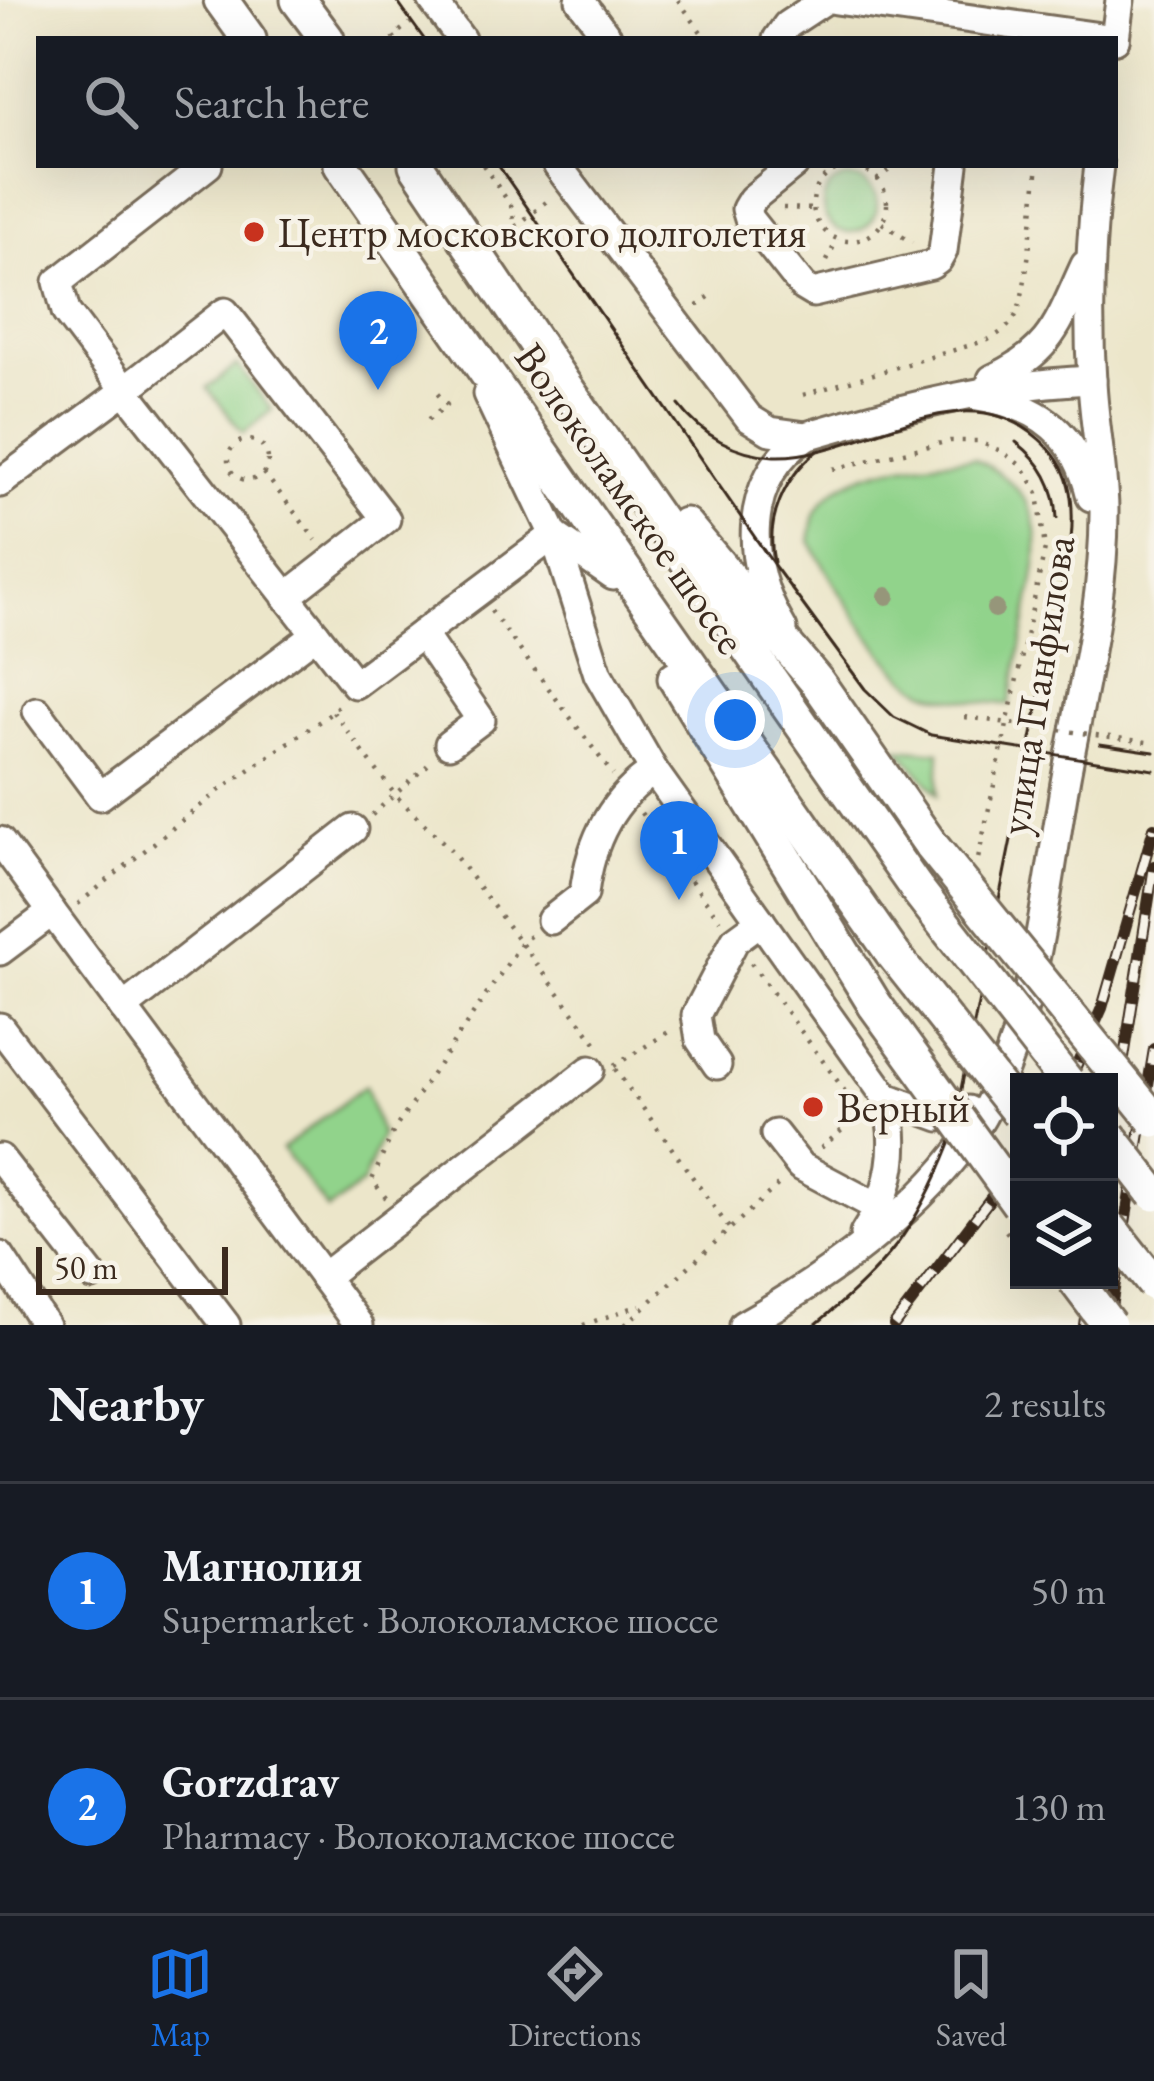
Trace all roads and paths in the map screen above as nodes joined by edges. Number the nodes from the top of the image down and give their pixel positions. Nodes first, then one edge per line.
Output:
1 (298, 0) edge
2 (315, 0) edge
3 (580, 0) edge
4 (678, 0) edge
5 (825, 0) edge
6 (836, 0) edge
7 (1120, 0) edge
8 (428, 7) edge
9 (325, 36) edge
10 (336, 36) edge
11 (393, 36) edge
12 (458, 36) edge
13 (607, 36) edge
14 (704, 36) edge
15 (779, 36) edge
16 (1093, 36) edge
17 (1114, 36) edge
18 (204, 168) edge
19 (342, 168) edge
20 (418, 168) edge
21 (485, 168) edge
22 (559, 168) edge
23 (790, 168) edge
24 (845, 168) edge
25 (855, 168) edge
26 (892, 168) edge
27 (954, 168) edge
28 (1038, 168) edge
29 (1099, 168) edge
30 (878, 180) junction
31 (555, 196) dead end
32 (1088, 260) junction
33 (714, 293) dead end
34 (438, 299) junction
35 (697, 306) dead end
36 (352, 322) dead end
37 (390, 330) dead end
38 (1092, 380) junction
39 (562, 382) junction
40 (125, 390) junction
41 (436, 392) dead end
42 (961, 394) junction
43 (803, 395) dead end
44 (428, 420) dead end
45 (806, 436) junction
46 (833, 469) dead end
47 (264, 473) junction
48 (0, 483) edge
49 (573, 493) junction
50 (554, 535) junction
51 (1101, 540) junction
52 (332, 561) junction
53 (613, 576) junction
54 (477, 592) junction
55 (286, 597) junction
56 (316, 634) junction
57 (422, 634) junction
58 (818, 682) junction
59 (355, 684) junction
60 (37, 711) dead end
61 (333, 712) junction
62 (965, 716) dead end
63 (1154, 743) edge
64 (449, 744) joint
65 (654, 770) junction
66 (624, 790) junction
67 (396, 796) junction
68 (353, 829) joint
69 (0, 841) edge
70 (974, 876) dead end
71 (55, 916) junction
72 (551, 920) joint
73 (761, 921) junction
74 (735, 940) junction
75 (523, 941) junction
76 (0, 950) edge
77 (123, 1008) junction
78 (696, 1016) junction
79 (0, 1027) edge
80 (717, 1066) dead end
81 (602, 1068) junction
82 (1060, 1073) edge
83 (1006, 1091) edge
84 (886, 1097) junction
85 (861, 1113) junction
86 (1154, 1120) edge
87 (776, 1134) dead end
88 (1118, 1148) edge
89 (0, 1158) edge
90 (800, 1166) junction
91 (1010, 1192) edge
92 (1154, 1194) edge
93 (879, 1208) junction
94 (400, 1217) junction
95 (729, 1228) junction
96 (1118, 1239) edge
97 (851, 1252) junction
98 (0, 1256) edge
99 (92, 1276) dead end
100 (323, 1277) junction
101 (1154, 1285) edge
102 (1082, 1289) edge
103 (644, 1304) junction
104 (781, 1316) edge
105 (45, 1325) edge
106 (226, 1325) edge
107 (359, 1325) edge
108 (583, 1325) edge
109 (626, 1325) edge
110 (743, 1325) edge
111 (1108, 1325) edge

1 - 9 main road
2 - 10 main road
3 - 13 street
4 - 14 path
5 - 15 street
6 - 16 street
7 - 17 street
8 - 11 path
8 - 12 street
18 - 40 street
19 - 34 main road, Волоколамское шоссе
20 - 39 main road, Волоколамское шоссе
21 - 31 path
22 - 45 street
23 - 27 street
24 - 30 path
25 - 30 path
26 - 30 path
28 - 43 path
29 - 32 street, улица Панфилова
32 - 38 street, улица Панфилова
32 - 42 street
33 - 35 path
34 - 49 main road, Волоколамское шоссе
34 - 50 street
36 - 37 path
38 - 42 street
38 - 51 street, улица Панфилова
39 - 58 main road, Волоколамское шоссе
39 - 82 main road, Волоколамское шоссе, bridge
40 - 48 street
40 - 52 street
40 - 55 street
41 - 44 path
42 - 45 street
42 - 51 street
45 - 58 street
46 - 70 path
47 - 47 path
47 - 52 path
49 - 53 main road
49 - 83 main road, Волоколамское шоссе, bridge
50 - 53 street
50 - 54 street
50 - 65 street
51 - 83 street, улица Панфилова
52 - 55 street
53 - 91 main road, bridge
54 - 57 street
54 - 66 path
55 - 56 street
56 - 59 street
56 - 60 street
57 - 59 street
57 - 64 street
58 - 86 main road, Волоколамское шоссе, bridge
59 - 61 path
61 - 67 path
61 - 71 path
62 - 63 path, bridge
64 - 67 path
65 - 66 street
65 - 73 street
66 - 72 street
66 - 74 path
67 - 68 path
67 - 75 path
68 - 77 street
69 - 71 street
71 - 76 street
71 - 77 street
72 - 75 path
73 - 74 street
73 - 84 street
74 - 78 street
74 - 85 path
75 - 81 path
75 - 94 path
77 - 100 street
78 - 80 street
78 - 81 path
79 - 106 street
81 - 94 street
81 - 95 path
83 - 84 street
83 - 97 street, улица Панфилова
84 - 85 path
84 - 93 street
85 - 90 path
87 - 90 street
88 - 92 main road, bridge
89 - 99 street
90 - 93 street
90 - 95 path
93 - 97 street
94 - 100 street
95 - 103 path
96 - 101 main road, bridge
97 - 104 street, улица Панфилова
98 - 105 street
100 - 107 street
102 - 111 main road, bridge
103 - 108 path
103 - 109 path
104 - 110 street, улица Панфилова

